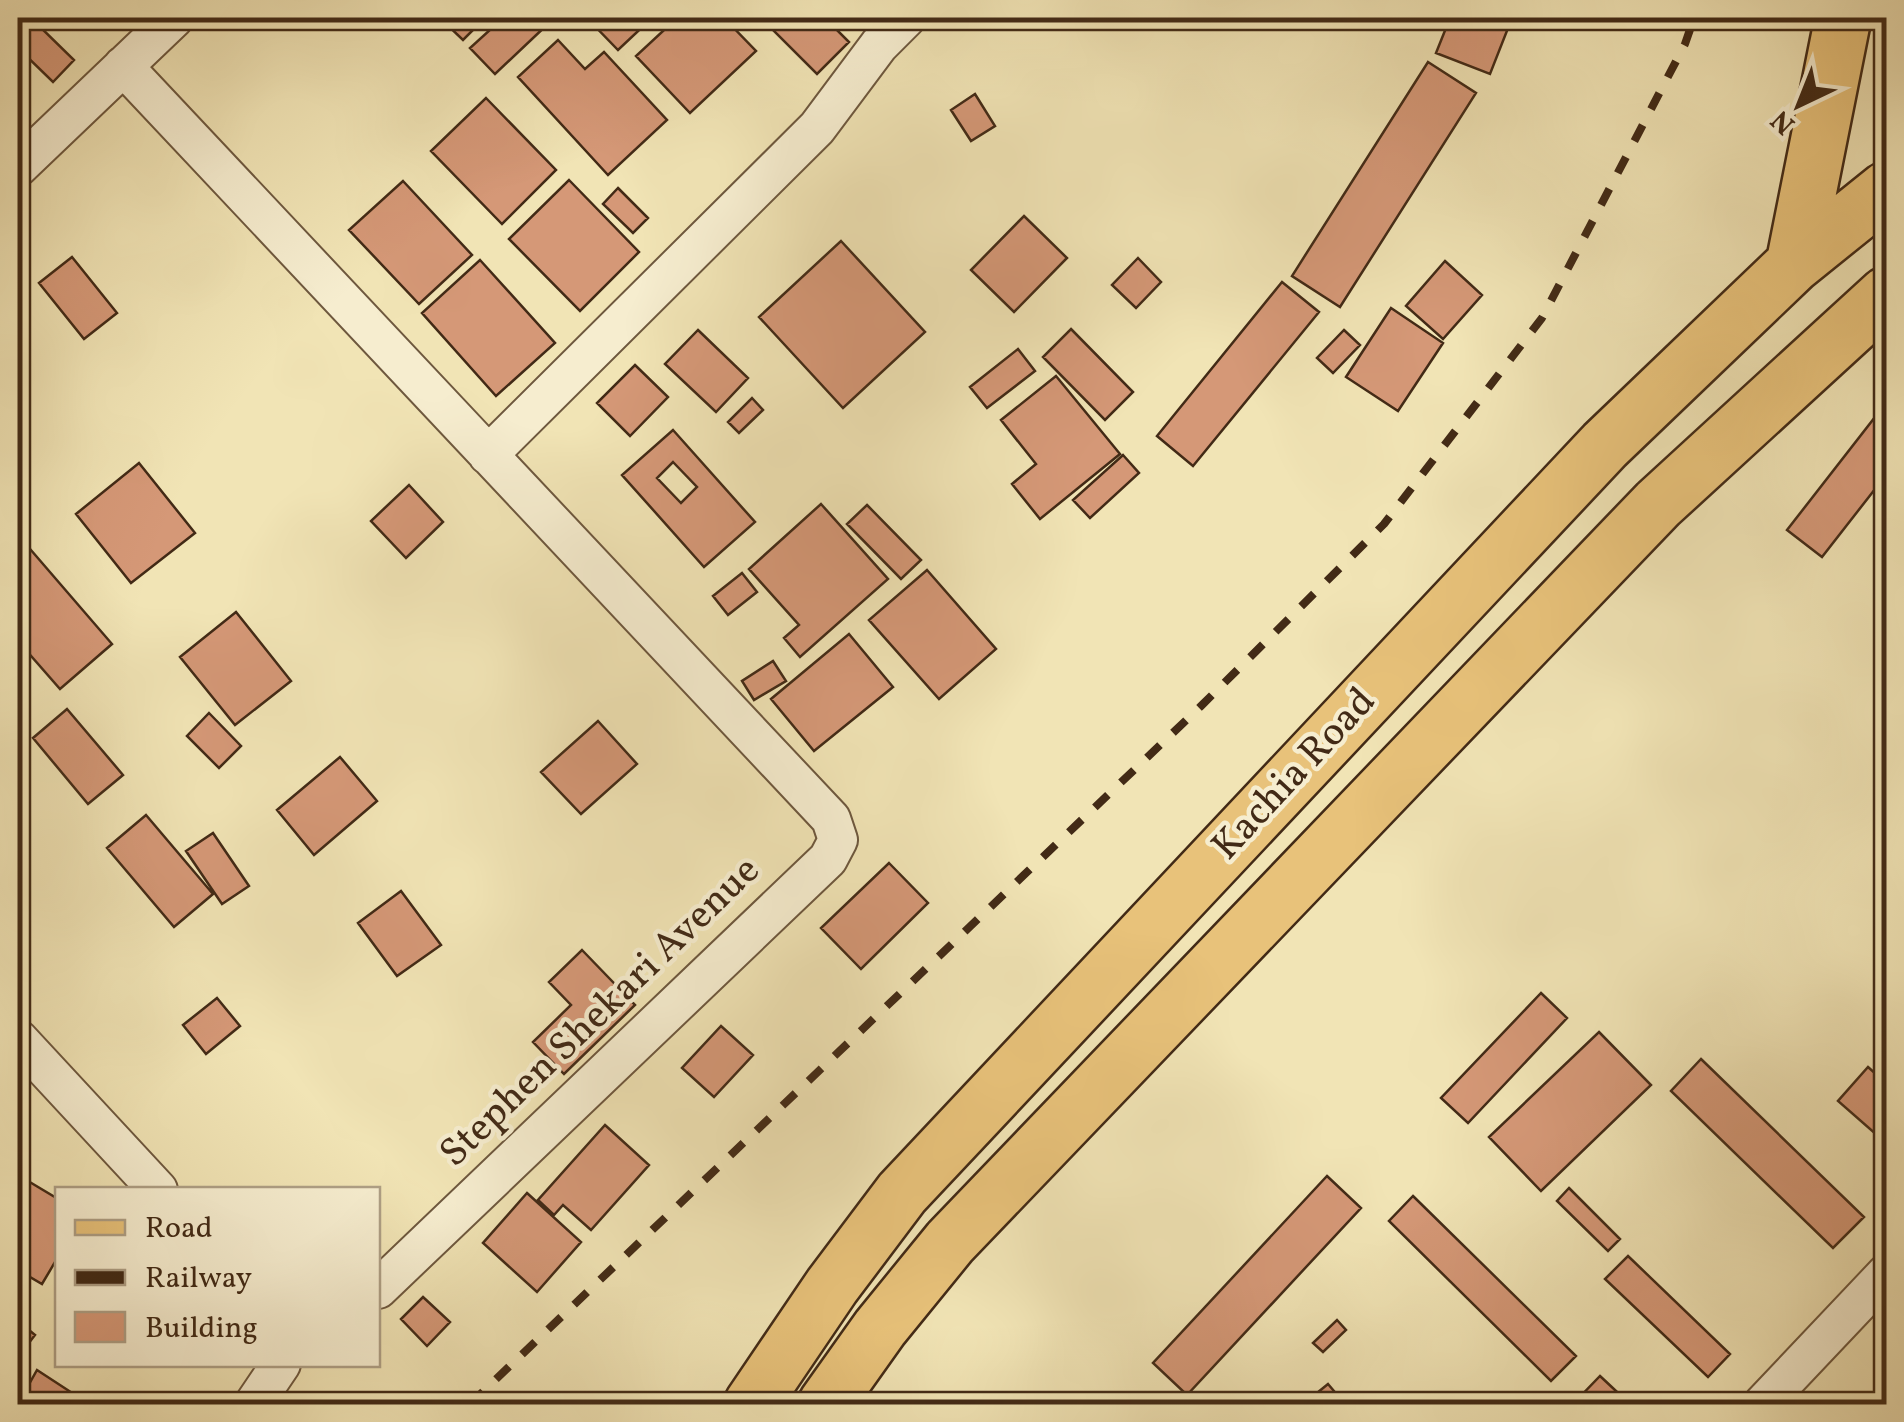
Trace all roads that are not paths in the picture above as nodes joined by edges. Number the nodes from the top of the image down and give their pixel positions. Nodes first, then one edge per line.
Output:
1 (174, 18) edge
2 (906, 18) edge
3 (1843, 18) edge
4 (123, 66) junction
5 (18, 167) edge
6 (1886, 190) edge
7 (1794, 264) junction
8 (1886, 295) edge
9 (488, 455) junction
10 (18, 1039) edge
11 (155, 1187) edge
12 (1886, 1274) edge
13 (380, 1286) edge
14 (280, 1367) edge
15 (254, 1404) edge
16 (752, 1404) edge
17 (826, 1404) edge
18 (1764, 1404) edge

1 - 4 street
2 - 9 street
3 - 7 main road
4 - 5 street
4 - 9 street
6 - 7 main road, Kachia Road
7 - 16 main road, Kachia Road
8 - 17 main road, Kachia Road
9 - 13 street, Stephen Shekari Avenue
10 - 11 street
12 - 18 street
14 - 15 street

